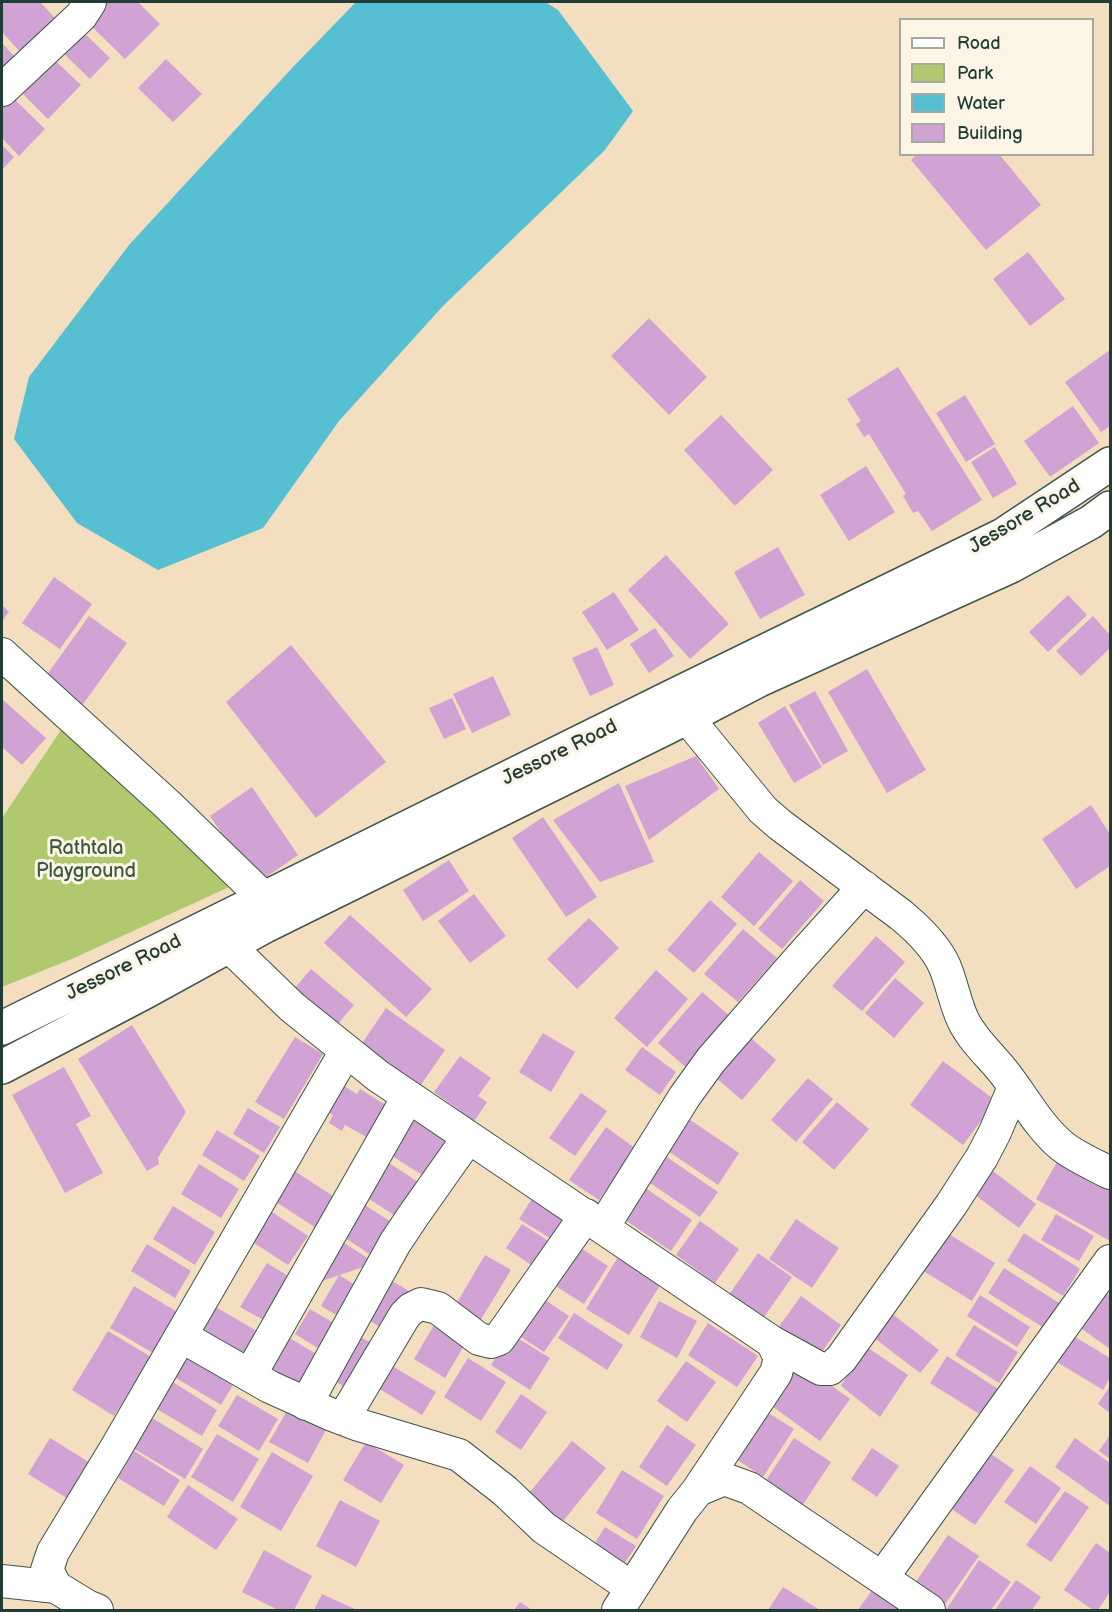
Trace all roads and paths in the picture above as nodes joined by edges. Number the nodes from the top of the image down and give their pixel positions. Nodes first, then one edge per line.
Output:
1 (90, 2) edge
2 (2, 90) edge
3 (1110, 464) edge
4 (1110, 508) edge
5 (2, 654) edge
6 (679, 707) junction
7 (864, 887) junction
8 (265, 899) junction
9 (229, 946) junction
10 (2, 1028) edge
11 (346, 1051) junction
12 (2, 1066) edge
13 (1014, 1087) junction
14 (408, 1097) junction
15 (468, 1138) junction
16 (1110, 1173) edge
17 (594, 1221) junction
18 (1110, 1261) edge
19 (181, 1336) junction
20 (772, 1342) junction
21 (250, 1375) junction
22 (306, 1404) junction
23 (343, 1419) junction
24 (698, 1490) junction
25 (882, 1578) junction
26 (2, 1581) edge
27 (56, 1587) junction
28 (625, 1599) edge
29 (97, 1611) edge
30 (929, 1611) edge

1 - 2 street
3 - 6 highway, Jessore Road
4 - 6 highway
5 - 8 street
6 - 7 street
6 - 8 highway, Jessore Road
6 - 9 highway
7 - 13 street
7 - 17 street
8 - 10 highway, Jessore Road
9 - 11 street
9 - 12 highway
11 - 14 street
11 - 19 street
13 - 16 street
13 - 20 street
14 - 15 street
14 - 21 street
15 - 17 street
15 - 22 street
17 - 20 street
17 - 23 street
18 - 25 street
19 - 21 street
19 - 27 street
20 - 24 street
21 - 22 street
22 - 23 street
23 - 28 street
24 - 25 street
24 - 28 street
25 - 30 street
26 - 27 street
27 - 29 street

